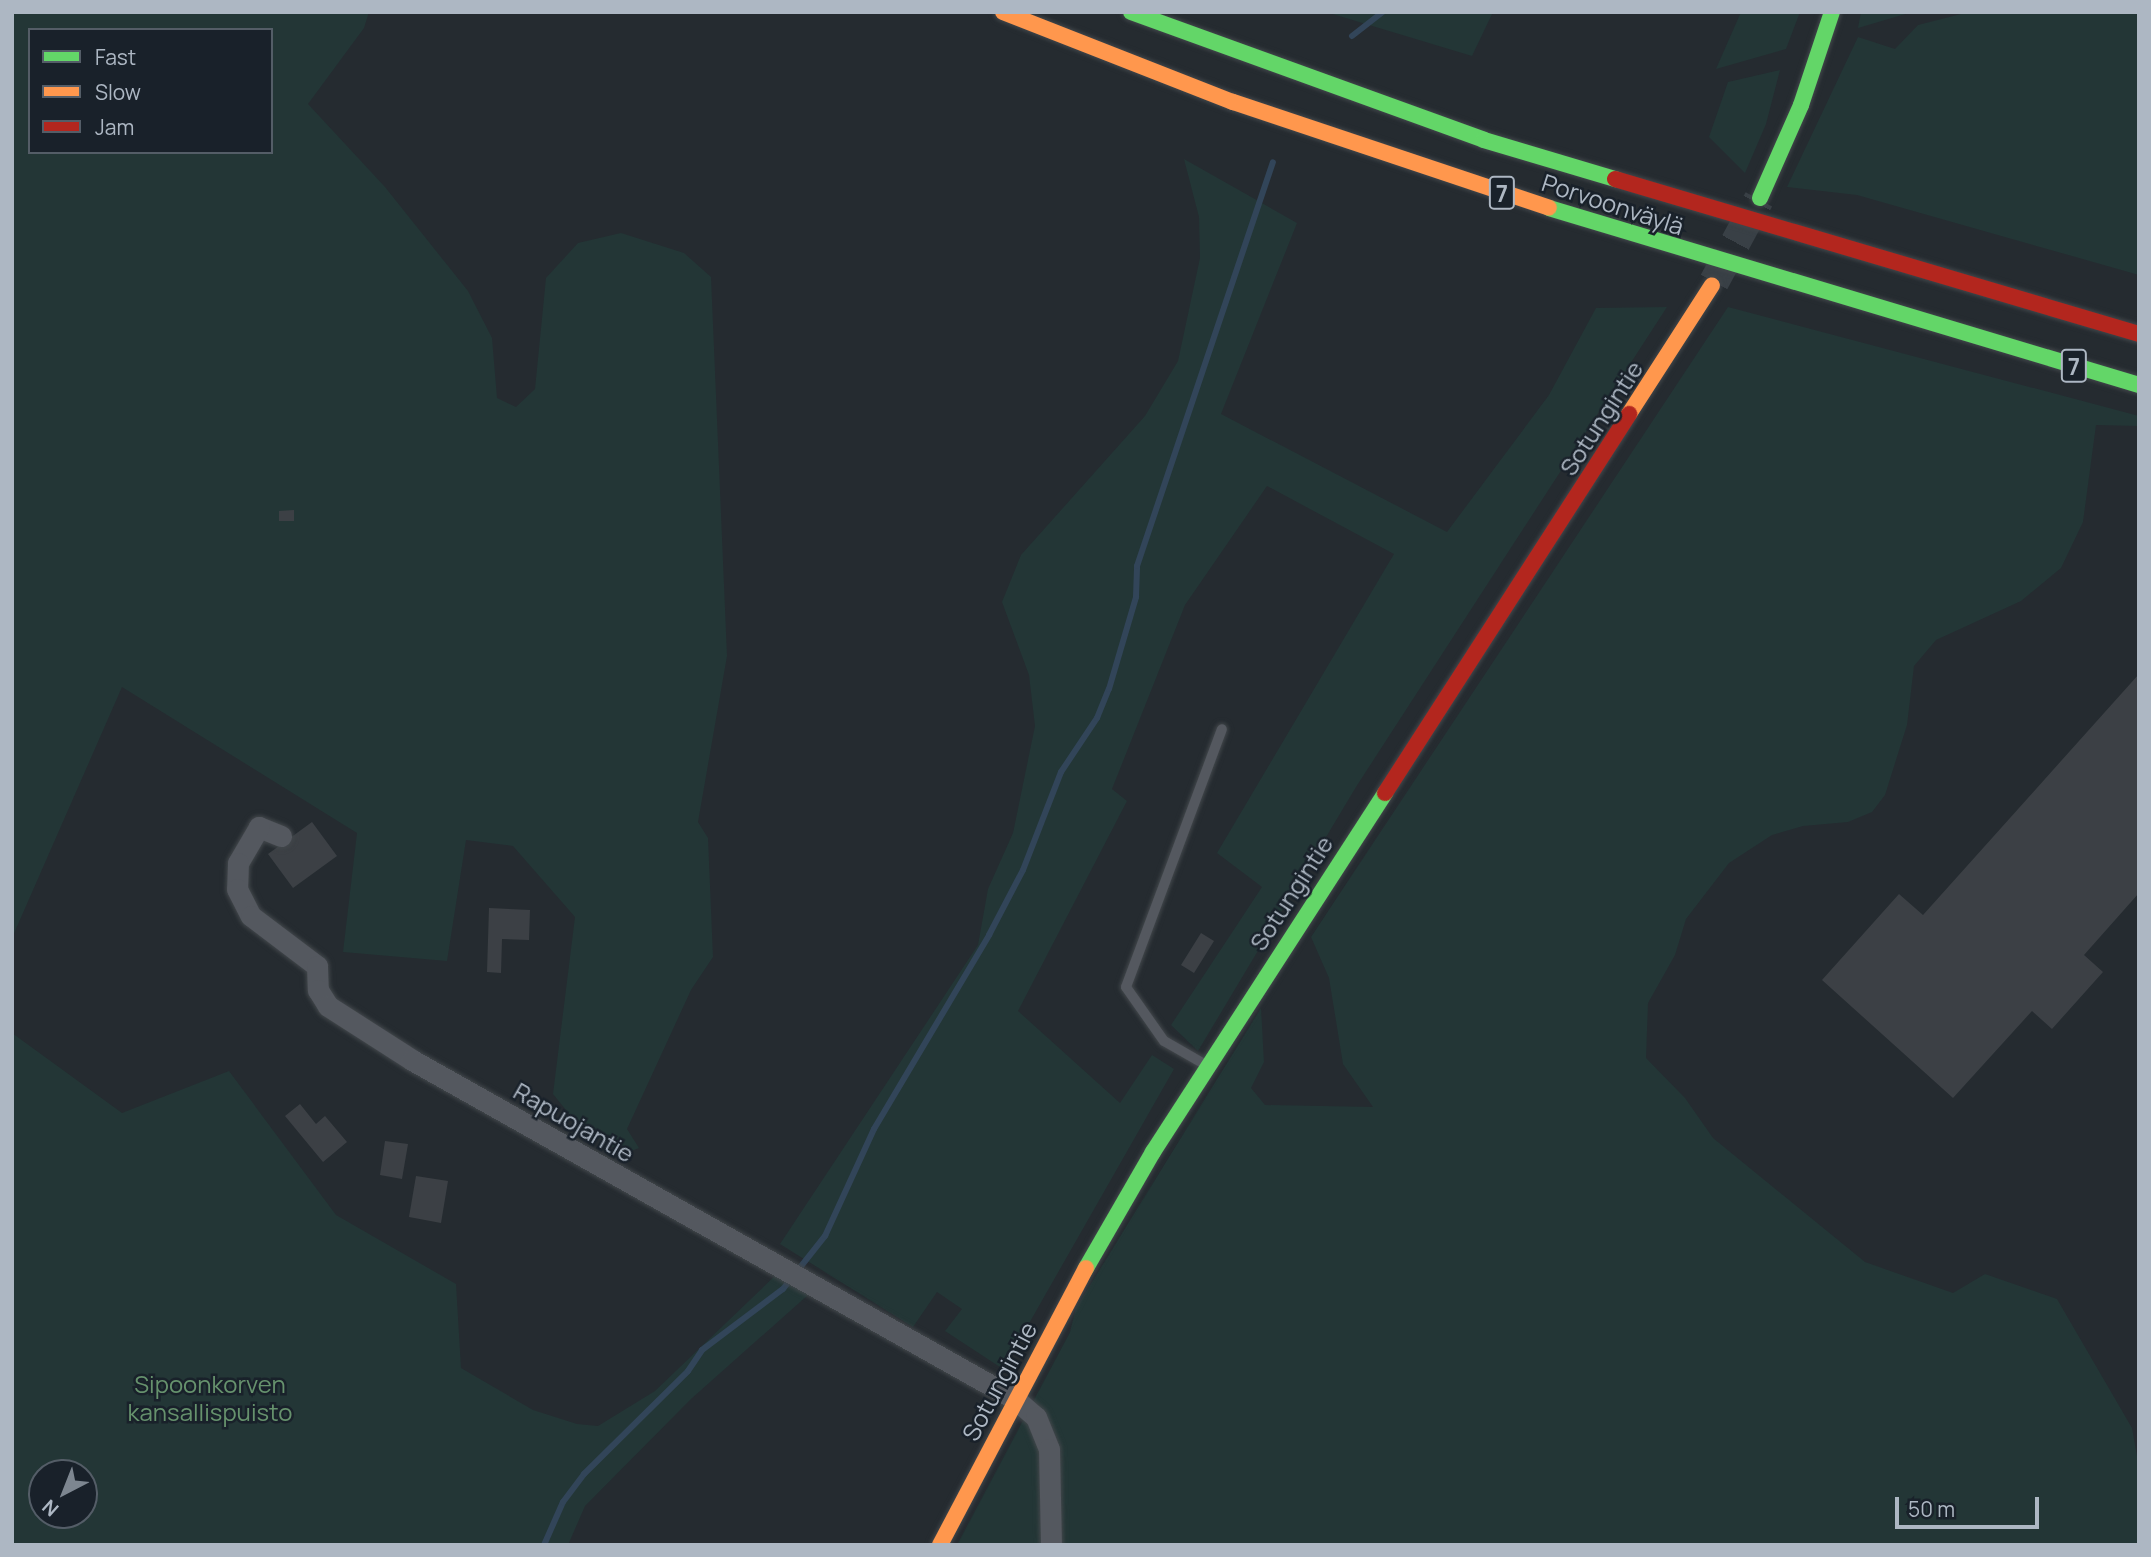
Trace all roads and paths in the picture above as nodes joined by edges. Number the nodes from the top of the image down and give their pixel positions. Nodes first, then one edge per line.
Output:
1 (1003, 12) edge
2 (1131, 12) edge
3 (1832, 12) edge
4 (1760, 198) tunnel mouth
5 (1712, 285) tunnel mouth
6 (2139, 334) edge
7 (2139, 384) edge
8 (1222, 729) dead end
9 (281, 836) dead end
10 (1206, 1065) junction
11 (1015, 1399) junction
12 (940, 1545) edge
13 (1051, 1545) edge

1 - 7 main road, Porvoonväylä / 7
2 - 6 main road, Porvoonväylä / 7
3 - 4 main road
5 - 10 main road, Sotungintie
8 - 10 lane
9 - 11 street, Rapuojantie
10 - 11 main road, Sotungintie
11 - 12 main road, Sotungintie
11 - 13 street

